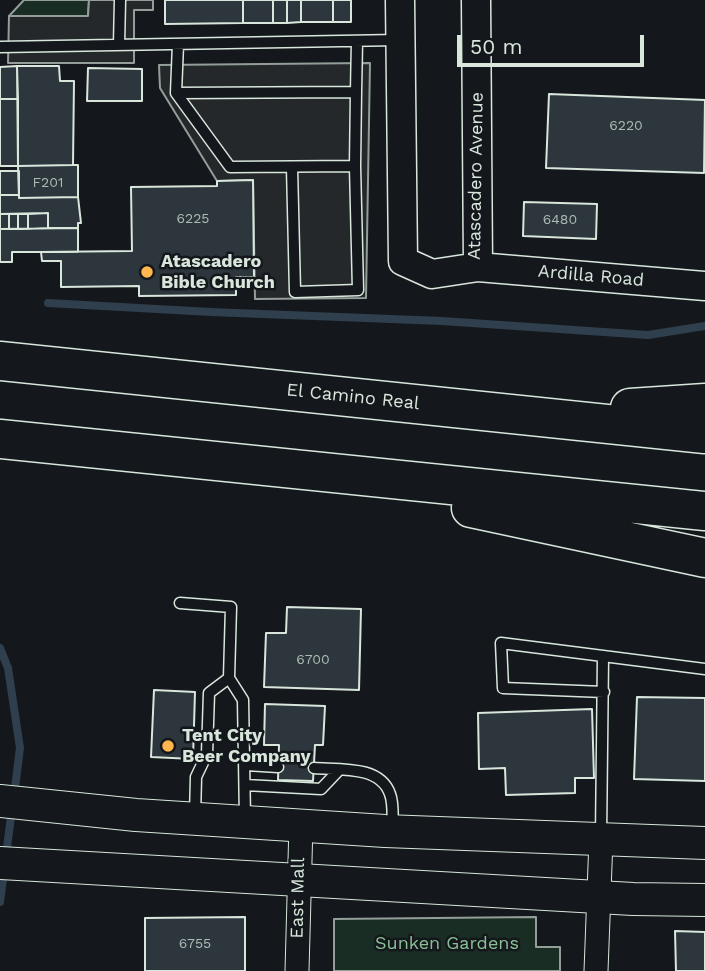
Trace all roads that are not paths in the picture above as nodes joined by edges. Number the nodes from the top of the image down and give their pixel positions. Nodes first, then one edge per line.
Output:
1 (120, 0) edge
2 (400, 0) edge
3 (476, 0) edge
4 (400, 40) junction
5 (357, 41) junction
6 (178, 44) junction
7 (119, 45) junction
8 (0, 47) edge
9 (356, 92) junction
10 (176, 93) junction
11 (355, 166) junction
12 (292, 167) junction
13 (478, 267) junction
14 (705, 285) edge
15 (0, 361) edge
16 (705, 403) edge
17 (529, 415) junction
18 (705, 434) edge
19 (0, 439) edge
20 (274, 467) junction
21 (705, 511) edge
22 (705, 558) edge
23 (180, 603) dead end
24 (603, 656) junction
25 (705, 669) edge
26 (229, 678) junction
27 (604, 692) junction
28 (246, 765) junction
29 (278, 767) dead end
30 (314, 768) dead end
31 (340, 771) junction
32 (245, 785) junction
33 (0, 801) edge
34 (195, 819) junction
35 (245, 822) junction
36 (300, 824) junction
37 (393, 831) junction
38 (601, 839) junction
39 (705, 843) edge
40 (11, 863) edge
41 (298, 880) junction
42 (598, 897) junction
43 (705, 900) edge
44 (297, 971) edge
45 (596, 971) edge

1 - 7 lane
2 - 4 street, Atascadero Avenue
3 - 13 street, Atascadero Avenue
4 - 5 lane
4 - 13 street, Atascadero Avenue
5 - 6 lane
5 - 9 lane
6 - 7 lane
6 - 10 lane
7 - 8 lane
9 - 10 lane
9 - 11 lane
10 - 12 lane
11 - 12 lane
11 - 12 lane
13 - 14 street, Ardilla Road
15 - 17 highway, El Camino Real
16 - 17 highway
17 - 18 highway, El Camino Real
19 - 20 highway
20 - 21 highway
20 - 22 highway
23 - 26 lane
24 - 25 lane
24 - 27 lane
24 - 27 lane
26 - 28 lane
26 - 34 lane
27 - 38 lane
28 - 29 lane
28 - 32 lane
30 - 31 lane
31 - 32 lane
31 - 37 lane
32 - 35 lane
33 - 34 main road
34 - 35 main road
35 - 36 main road
36 - 37 main road
36 - 41 street, East Mall
37 - 38 main road
38 - 39 main road
38 - 42 street
40 - 41 main road
41 - 42 main road
41 - 44 street, East Mall
42 - 43 main road
42 - 45 street

